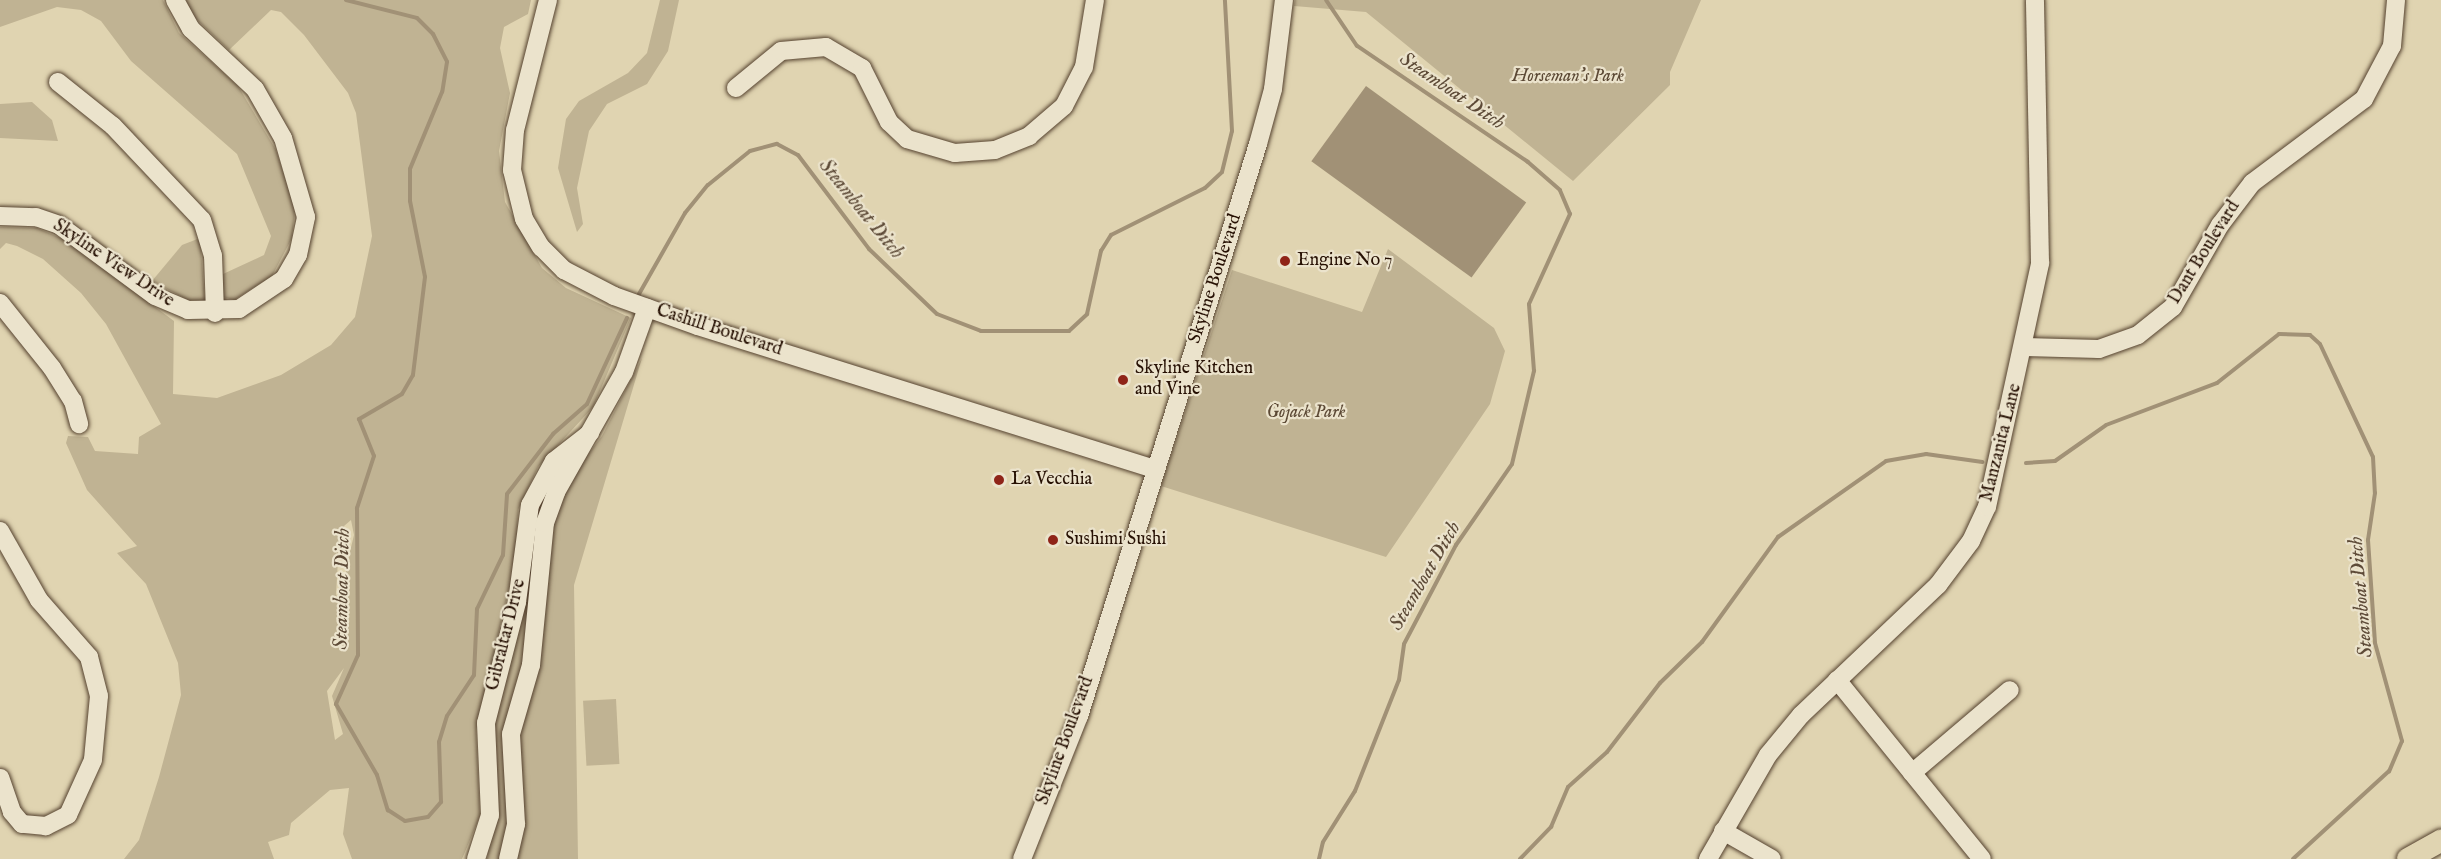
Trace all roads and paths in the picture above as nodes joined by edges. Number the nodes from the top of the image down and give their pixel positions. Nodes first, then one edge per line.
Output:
1 (175, 0) edge
2 (548, 0) edge
3 (1095, 0) edge
4 (1284, 0) edge
5 (2035, 0) edge
6 (2396, 0) edge
7 (58, 82) dead end
8 (736, 88) dead end
9 (0, 216) edge
10 (0, 303) edge
11 (647, 308) junction
12 (215, 313) junction
13 (2025, 347) junction
14 (79, 424) dead end
15 (590, 433) junction
16 (1155, 469) junction
17 (0, 531) edge
18 (1837, 680) junction
19 (2010, 690) dead end
20 (1912, 773) junction
21 (0, 778) edge
22 (1723, 831) junction
23 (2441, 841) edge
24 (476, 859) edge
25 (508, 859) edge
26 (1022, 859) edge
27 (1708, 859) edge
28 (1772, 859) edge
29 (1982, 859) edge
30 (2408, 859) edge

1 - 12 street, Skyline View Drive
2 - 11 street, Cashill Boulevard
3 - 8 street
4 - 16 street, Skyline Boulevard
5 - 13 street, Manzanita Lane
6 - 13 street, Dant Boulevard
7 - 12 street
9 - 12 street, Skyline View Drive
10 - 14 street
11 - 15 street, Gibraltar Drive
11 - 16 street, Cashill Boulevard
13 - 18 street, Manzanita Lane
15 - 24 street, Gibraltar Drive
15 - 25 street, Gibraltar Drive
16 - 26 street, Skyline Boulevard
17 - 21 street
18 - 20 street
18 - 22 street, Manzanita Lane
19 - 20 street
20 - 29 street
22 - 27 street, Manzanita Lane
22 - 28 street
23 - 30 main road

